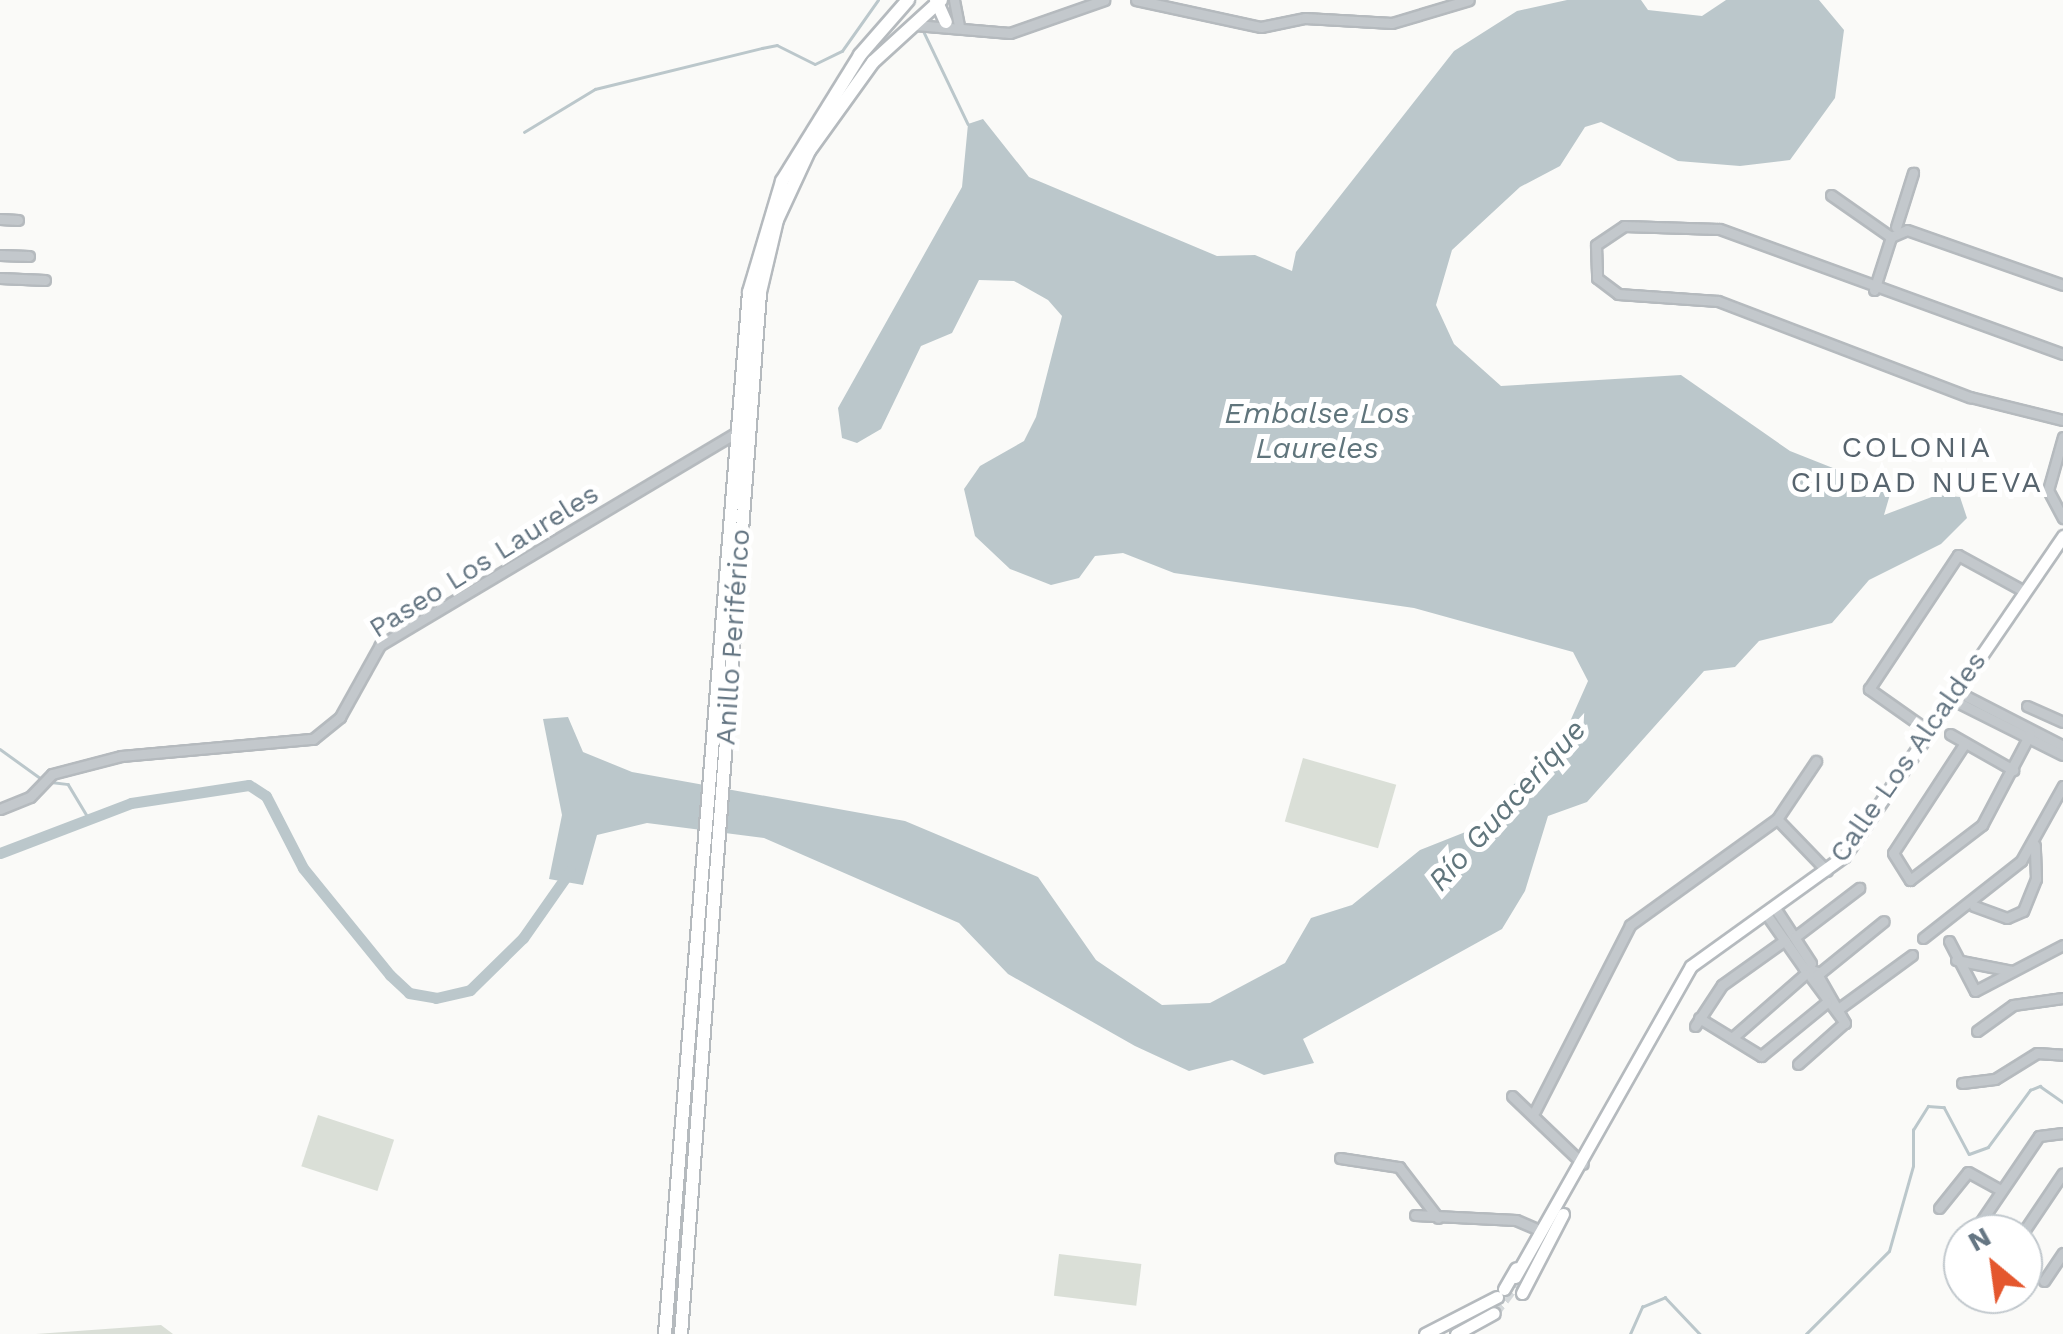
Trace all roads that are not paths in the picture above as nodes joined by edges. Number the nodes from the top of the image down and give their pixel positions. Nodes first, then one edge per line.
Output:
1 (908, 0) edge
2 (954, 0) edge
3 (1104, 0) edge
4 (1136, 0) edge
5 (1469, 0) edge
6 (937, 1) edge
7 (946, 22) junction
8 (961, 27) junction
9 (904, 29) junction
10 (1914, 173) dead end
11 (1832, 195) dead end
12 (0, 219) edge
13 (18, 220) dead end
14 (1894, 232) junction
15 (0, 255) edge
16 (28, 256) dead end
17 (0, 278) edge
18 (46, 280) dead end
19 (2063, 285) edge
20 (1874, 290) junction
21 (2063, 354) edge
22 (2063, 420) edge
23 (734, 434) junction
24 (2063, 438) edge
25 (2063, 518) edge
26 (2063, 536) edge
27 (2022, 590) junction
28 (1954, 695) junction
29 (2027, 706) dead end
30 (2063, 722) edge
31 (1930, 732) junction
32 (1950, 734) dead end
33 (2029, 738) junction
34 (1965, 743) junction
35 (2059, 744) edge
36 (2063, 755) edge
37 (718, 757) junction
38 (1816, 760) dead end
39 (2013, 770) junction
40 (2063, 786) edge
41 (0, 808) edge
42 (1776, 819) junction
43 (2035, 843) junction
44 (1828, 871) junction
45 (710, 874) junction
46 (1859, 888) dead end
47 (1974, 906) junction
48 (1770, 910) junction
49 (1884, 921) dead end
50 (1923, 938) dead end
51 (1790, 939) junction
52 (1949, 941) dead end
53 (1720, 944) junction
54 (2063, 945) edge
55 (1912, 955) dead end
56 (1956, 960) junction
57 (1811, 971) junction
58 (2012, 971) junction
59 (2063, 998) edge
60 (1827, 1002) junction
61 (1841, 1008) junction
62 (1843, 1024) junction
63 (1977, 1031) dead end
64 (1732, 1038) junction
65 (2063, 1055) edge
66 (1798, 1064) dead end
67 (1962, 1083) dead end
68 (1512, 1096) dead end
69 (1535, 1111) junction
70 (2063, 1134) edge
71 (1340, 1158) dead end
72 (1583, 1164) junction
73 (2063, 1173) edge
74 (1576, 1177) junction
75 (2001, 1190) junction
76 (1570, 1196) junction
77 (1939, 1208) dead end
78 (1985, 1214) edge
79 (2035, 1214) edge
80 (1416, 1215) dead end
81 (1438, 1218) junction
82 (1539, 1230) junction
83 (2063, 1253) edge
84 (2044, 1281) dead end
85 (1522, 1293) tunnel mouth
86 (1495, 1312) junction
87 (665, 1334) edge
88 (681, 1334) edge
89 (1425, 1334) edge
90 (1437, 1334) edge
91 (1456, 1334) edge
92 (1468, 1334) edge

1 - 23 highway, Anillo Periférico
2 - 8 street
3 - 8 street
4 - 5 street
6 - 7 highway
6 - 9 highway, Anillo Periférico
7 - 8 street
7 - 9 street
9 - 37 highway, Anillo Periférico
10 - 14 street
11 - 14 street
12 - 13 street
14 - 19 street
14 - 20 street
15 - 16 street
17 - 18 street
20 - 21 street
20 - 22 street
23 - 37 highway, Anillo Periférico
23 - 41 street, Paseo Los Laureles
24 - 25 street
26 - 27 main road, Calle Los Alcaldes
27 - 28 main road, Calle Los Alcaldes
27 - 31 street
28 - 31 main road, Calle Los Alcaldes
28 - 33 street
29 - 30 street
30 - 35 street
31 - 44 main road, Calle Los Alcaldes
32 - 34 street
33 - 35 street
33 - 36 street
33 - 39 street
34 - 39 street
34 - 39 street
37 - 45 highway, Anillo Periférico
38 - 42 street
40 - 43 street
42 - 44 street
42 - 69 street
43 - 47 street
43 - 47 street
44 - 48 main road, Calle Los Alcaldes
45 - 87 highway, Anillo Periférico
45 - 88 highway, Anillo Periférico
46 - 51 street
47 - 50 street
48 - 51 street
48 - 53 main road, Calle Los Alcaldes
49 - 57 street
51 - 57 street
51 - 64 street
52 - 56 street
53 - 72 main road, Calle Los Alcaldes
53 - 76 main road, Calle Los Alcaldes
54 - 58 street
55 - 61 street
56 - 58 street
56 - 58 street
57 - 60 street
57 - 61 street
57 - 64 street
59 - 63 street
60 - 62 street
60 - 64 street
61 - 62 street
62 - 66 street
65 - 67 street
68 - 69 street
69 - 72 street
70 - 75 street
71 - 81 street
72 - 74 main road, Calle Los Alcaldes
73 - 79 street
74 - 76 main road, Calle Los Alcaldes
74 - 82 main road
75 - 77 street
75 - 78 street
76 - 85 main road
80 - 81 street
81 - 82 street
82 - 89 main road
83 - 84 street
86 - 90 main road
86 - 91 main road
86 - 92 main road

